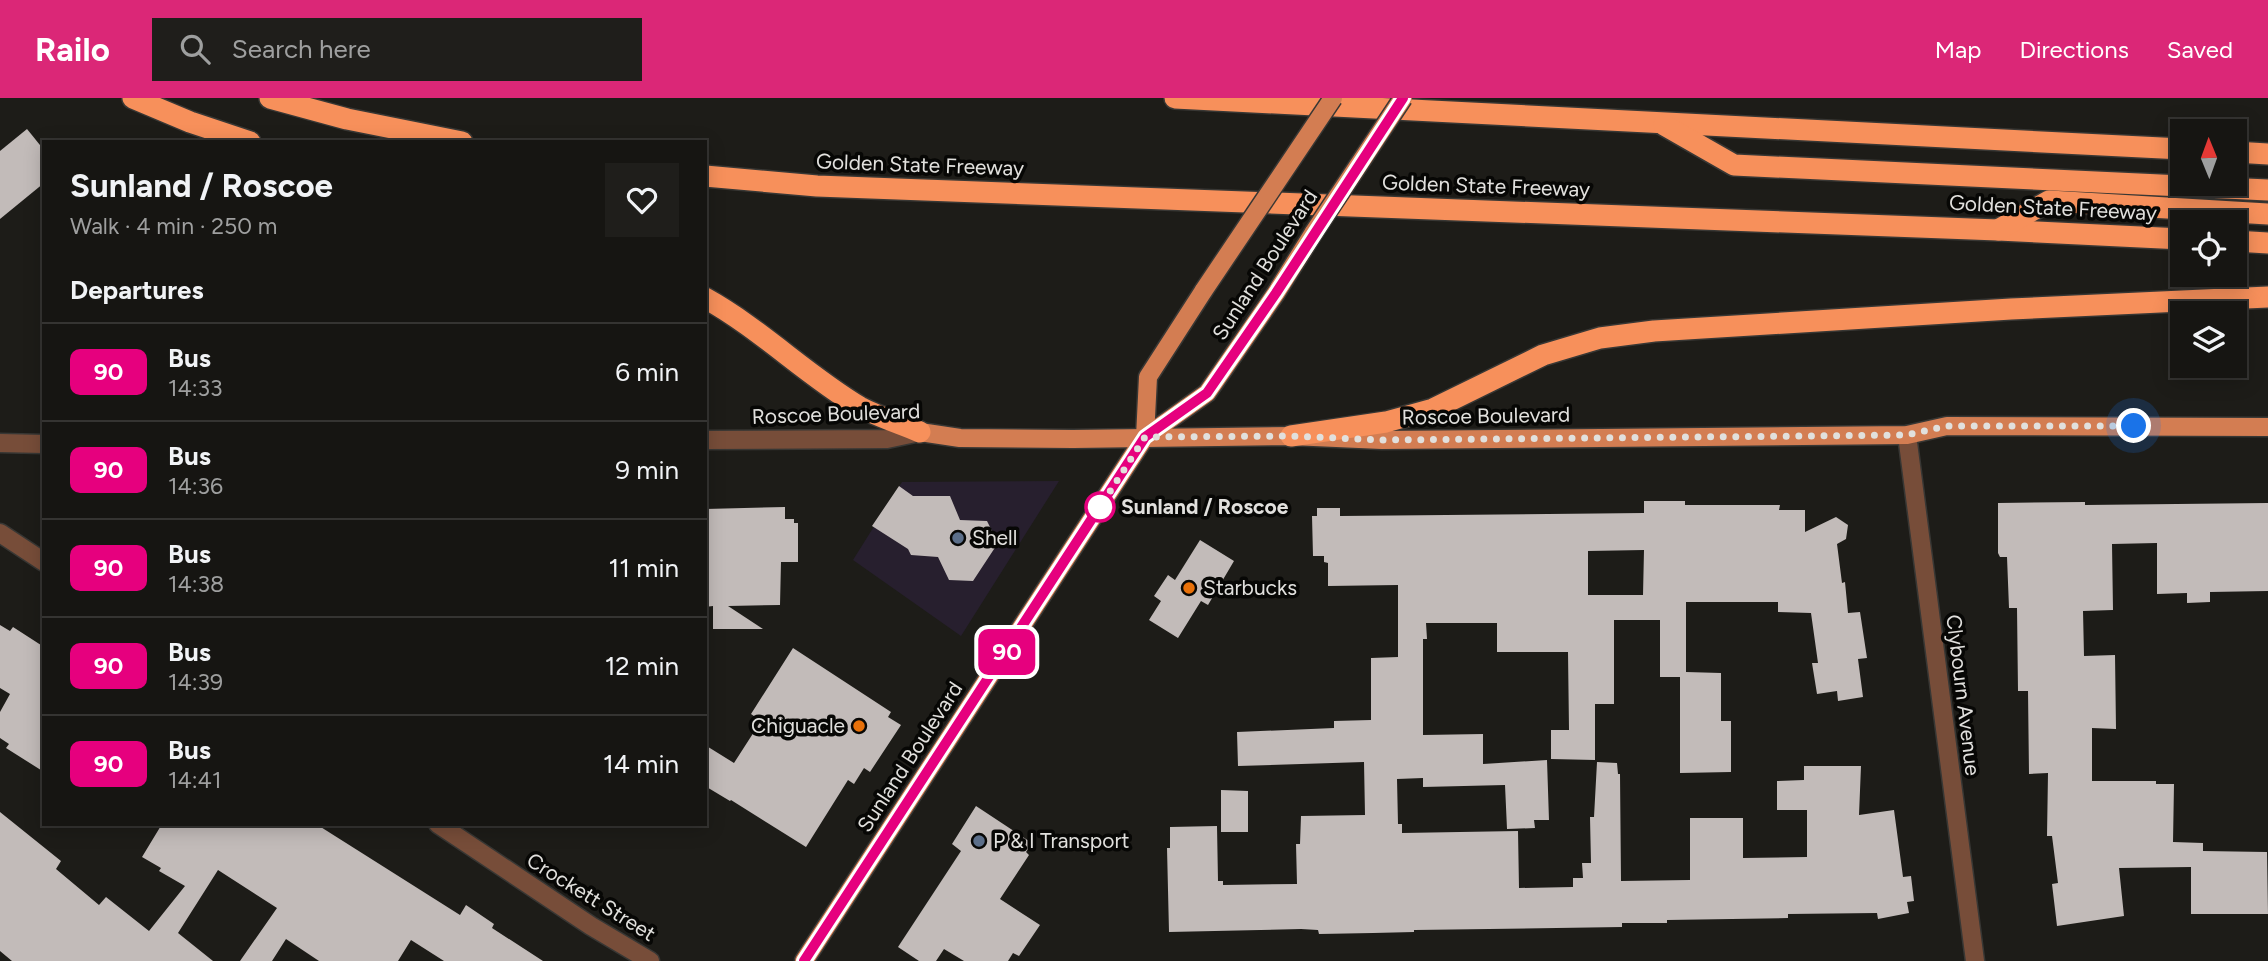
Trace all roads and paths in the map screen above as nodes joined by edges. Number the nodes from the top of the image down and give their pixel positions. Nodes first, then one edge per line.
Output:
1 (133, 98) edge
2 (270, 98) edge
3 (325, 98) edge
4 (1175, 98) edge
5 (1333, 98) edge
6 (1403, 98) edge
7 (347, 120) junction
8 (1659, 122) junction
9 (244, 140) edge
10 (452, 140) edge
11 (2170, 148) edge
12 (2247, 153) edge
13 (2268, 154) edge
14 (707, 176) edge
15 (2268, 190) edge
16 (2268, 214) edge
17 (1998, 230) junction
18 (2170, 238) edge
19 (2247, 242) edge
20 (2268, 243) edge
21 (2268, 297) edge
22 (707, 299) edge
23 (2268, 427) edge
24 (920, 432) junction
25 (1907, 435) junction
26 (1291, 436) junction
27 (1145, 437) junction
28 (707, 440) edge
29 (0, 443) edge
30 (42, 444) edge
31 (0, 533) edge
32 (42, 561) edge
33 (441, 826) edge
34 (650, 961) edge
35 (804, 961) edge
36 (1975, 961) edge

1 - 9 highway
2 - 7 highway
3 - 7 highway
4 - 8 highway
5 - 27 main road, Sunland Boulevard, bridge
6 - 27 main road, Sunland Boulevard, bridge
7 - 10 highway
8 - 11 highway
8 - 15 highway
12 - 13 highway
14 - 17 highway, Golden State Freeway
16 - 17 highway
17 - 18 highway, Golden State Freeway
19 - 20 highway
21 - 26 highway
22 - 24 highway
23 - 25 main road, Roscoe Boulevard
24 - 27 main road, Roscoe Boulevard
24 - 28 street, Roscoe Boulevard
25 - 26 main road, Roscoe Boulevard
25 - 36 street, Clybourn Avenue
26 - 27 main road, Roscoe Boulevard
27 - 35 main road, Sunland Boulevard
29 - 30 street
31 - 32 street
33 - 34 street, Crockett Street

